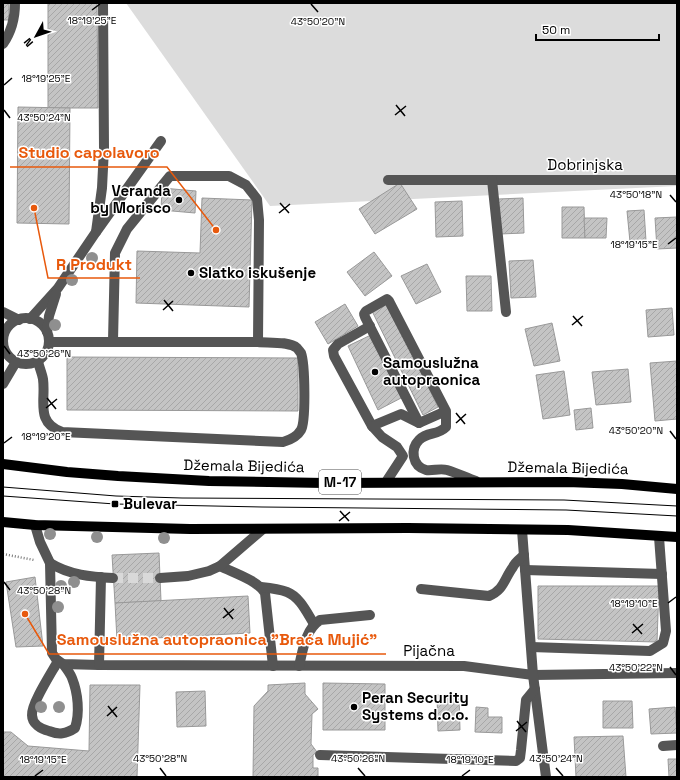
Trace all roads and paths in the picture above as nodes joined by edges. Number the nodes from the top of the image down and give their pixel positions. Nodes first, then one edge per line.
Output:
1 (15, 3) edge
2 (103, 3) edge
3 (3, 44) edge
4 (161, 141) dead end
5 (388, 180) dead end
6 (492, 180) junction
7 (677, 180) edge
8 (96, 232) junction
9 (58, 288) junction
10 (3, 312) edge
11 (506, 312) dead end
12 (30, 319) junction
13 (19, 320) junction
14 (370, 326) junction
15 (4, 332) edge
16 (48, 337) junction
17 (113, 341) junction
18 (258, 342) junction
19 (4, 346) edge
20 (38, 361) junction
21 (16, 362) junction
22 (3, 384) edge
23 (446, 411) junction
24 (419, 423) junction
25 (372, 426) junction
26 (3, 464) edge
27 (386, 482) junction
28 (476, 482) junction
29 (677, 489) edge
30 (3, 522) edge
31 (35, 525) junction
32 (263, 529) junction
33 (522, 530) junction
34 (659, 537) junction
35 (677, 537) edge
36 (3, 554) edge
37 (524, 555) junction
38 (50, 563) junction
39 (220, 566) junction
40 (525, 570) junction
41 (662, 574) junction
42 (101, 578) junction
43 (113, 578) tunnel mouth
44 (160, 578) tunnel mouth
45 (262, 587) junction
46 (421, 589) dead end
47 (370, 615) dead end
48 (314, 624) junction
49 (531, 647) junction
50 (61, 662) junction
51 (99, 665) junction
52 (273, 666) junction
53 (299, 666) junction
54 (677, 673) edge
55 (533, 675) junction
56 (535, 689) junction
57 (663, 746) dead end
58 (677, 746) edge
59 (320, 755) dead end
60 (546, 777) edge

1 - 3 street
2 - 8 street
4 - 8 street
5 - 6 street, Dobrinjska
6 - 7 street, Dobrinjska
6 - 11 street
8 - 9 street
9 - 12 street
9 - 16 street
10 - 13 street
12 - 13 street
12 - 16 street
13 - 15 street
14 - 23 street
14 - 24 street
14 - 25 street
15 - 19 street
16 - 17 street, Džemala Bijedića
16 - 20 street
17 - 18 street, Džemala Bijedića
17 - 18 street
18 - 20 street, Džemala Bijedića
19 - 21 street
20 - 21 street
21 - 22 street
23 - 24 street
23 - 28 street
24 - 25 street
25 - 27 street
26 - 27 main road, Džemala Bijedića / M-17
27 - 28 main road, Džemala Bijedića / M-17
28 - 29 main road, Džemala Bijedića / M-17
30 - 31 main road
31 - 32 main road
31 - 38 street
32 - 33 main road
32 - 39 street
33 - 34 main road
33 - 37 street
34 - 35 main road
34 - 41 street
36 - 38 path
37 - 40 street
37 - 46 street
38 - 42 street
38 - 50 street
39 - 44 street
39 - 45 street
40 - 41 street
40 - 49 street
41 - 49 street
42 - 43 street
42 - 51 street
45 - 48 street
45 - 52 street
47 - 48 street
48 - 53 street
49 - 55 street
50 - 50 street
50 - 51 street, Pijačna
51 - 52 street, Pijačna
52 - 53 street, Pijačna
53 - 55 street, Pijačna
54 - 55 street, Pijačna
55 - 56 street
56 - 59 street
56 - 60 street
57 - 58 street

